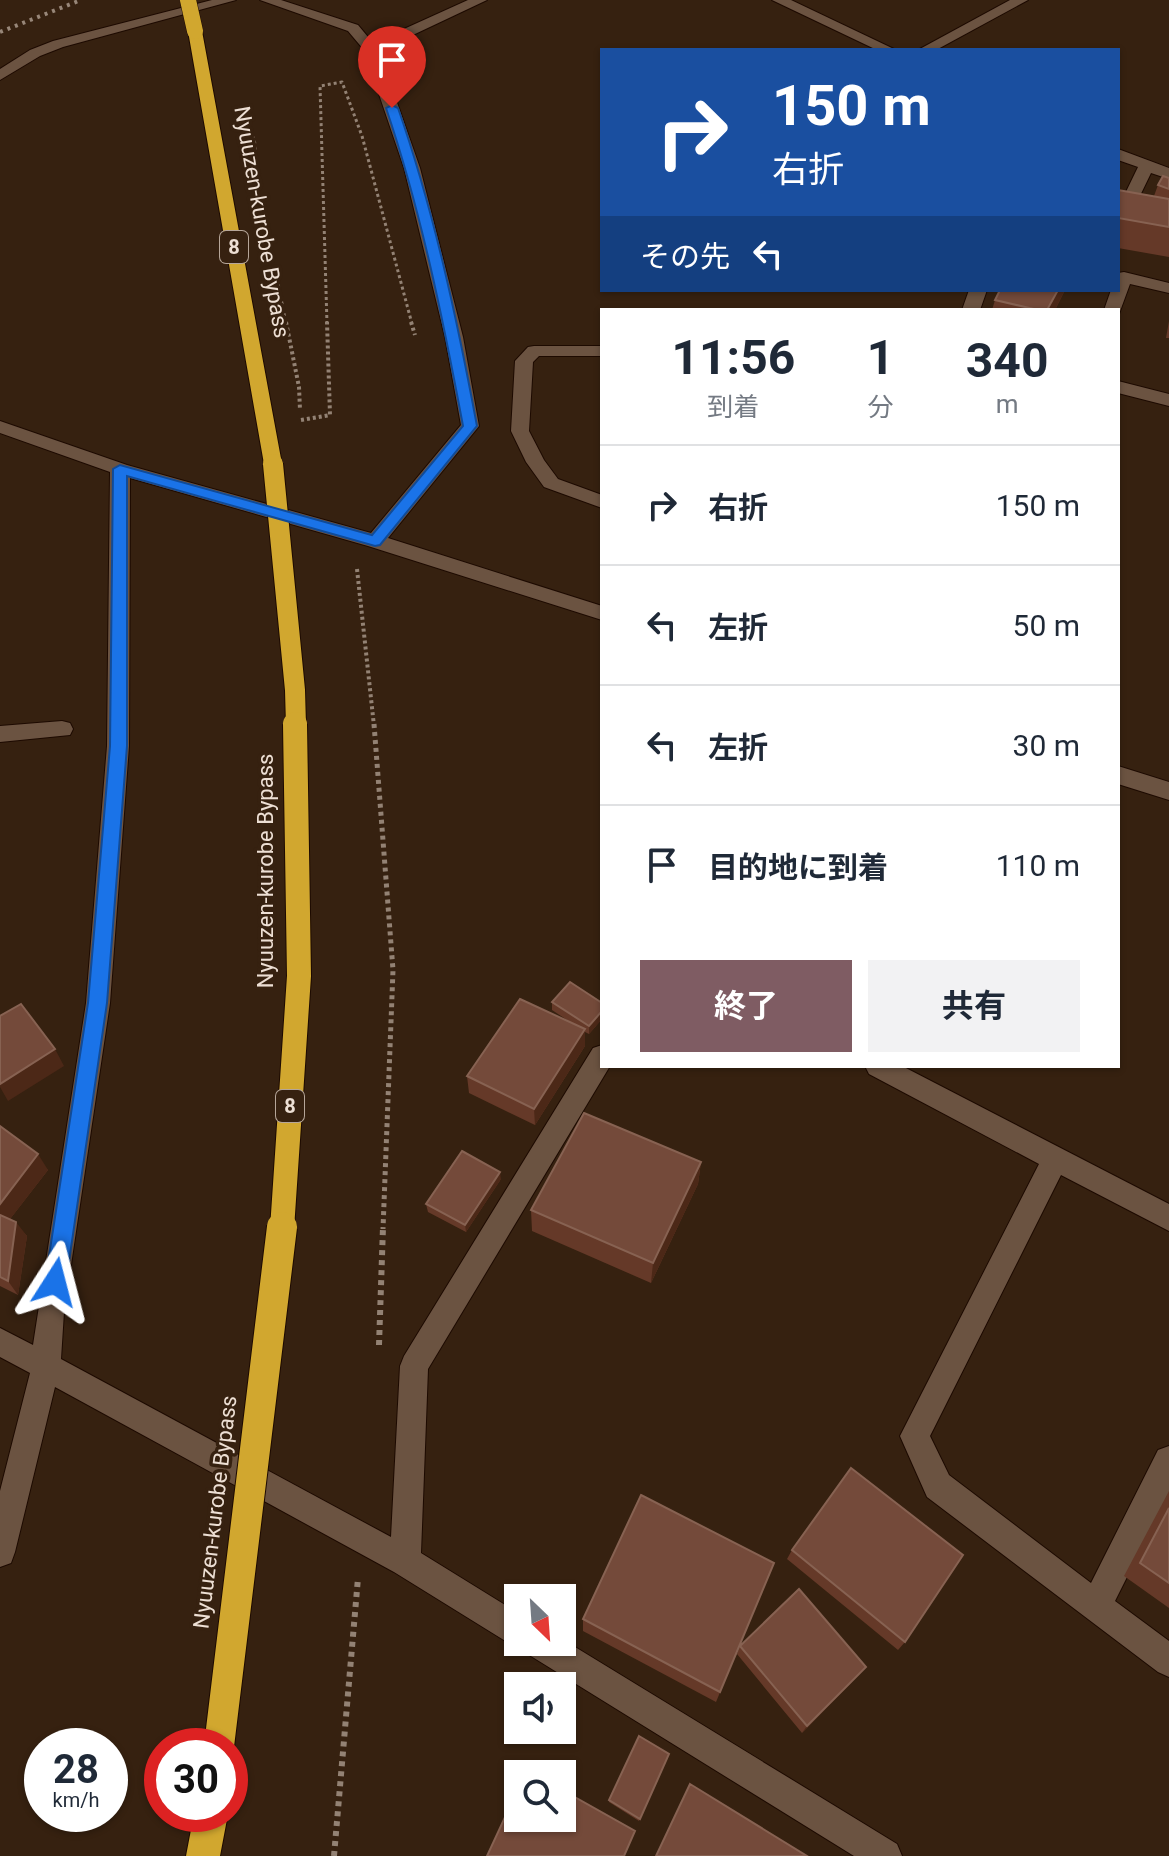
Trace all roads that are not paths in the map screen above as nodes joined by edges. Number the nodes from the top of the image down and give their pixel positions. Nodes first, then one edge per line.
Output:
1 (188, 0) edge
2 (229, 0) edge
3 (267, 0) edge
4 (480, 0) edge
5 (779, 0) edge
6 (1021, 0) edge
7 (885, 48) edge
8 (929, 48) edge
9 (371, 49) junction
10 (0, 76) edge
11 (1120, 155) edge
12 (1146, 167) junction
13 (1169, 174) edge
14 (1120, 202) edge
15 (1169, 288) edge
16 (1120, 289) edge
17 (600, 351) edge
18 (1120, 388) edge
19 (1169, 400) edge
20 (0, 411) edge
21 (0, 427) edge
22 (120, 469) junction
23 (600, 501) edge
24 (375, 541) junction
25 (600, 612) edge
26 (62, 729) dead end
27 (0, 734) edge
28 (1120, 776) edge
29 (1169, 791) edge
30 (600, 1059) edge
31 (882, 1068) edge
32 (1056, 1158) junction
33 (1169, 1218) edge
34 (0, 1342) edge
35 (46, 1365) junction
36 (1169, 1461) edge
37 (0, 1552) edge
38 (405, 1561) junction
39 (1096, 1606) junction
40 (504, 1622) edge
41 (560, 1656) edge
42 (1169, 1661) edge
43 (221, 1728) edge
44 (208, 1832) edge
45 (203, 1856) edge
46 (885, 1856) edge

1 - 43 highway, Nyuuzen-kurobe Bypass / 8, bridge
2 - 10 street
3 - 9 street
4 - 9 street
5 - 7 street
6 - 8 street
9 - 24 street
11 - 12 street
12 - 13 street
12 - 14 street
15 - 16 street
17 - 23 street
18 - 19 street
20 - 21 street
21 - 22 street
22 - 24 street
22 - 35 street
24 - 25 street
26 - 27 street
28 - 29 street
30 - 38 street
31 - 32 street
32 - 33 street
32 - 39 street
34 - 35 street
35 - 37 street
35 - 38 street
36 - 39 street
38 - 40 street
39 - 42 street
41 - 46 street
44 - 45 highway

